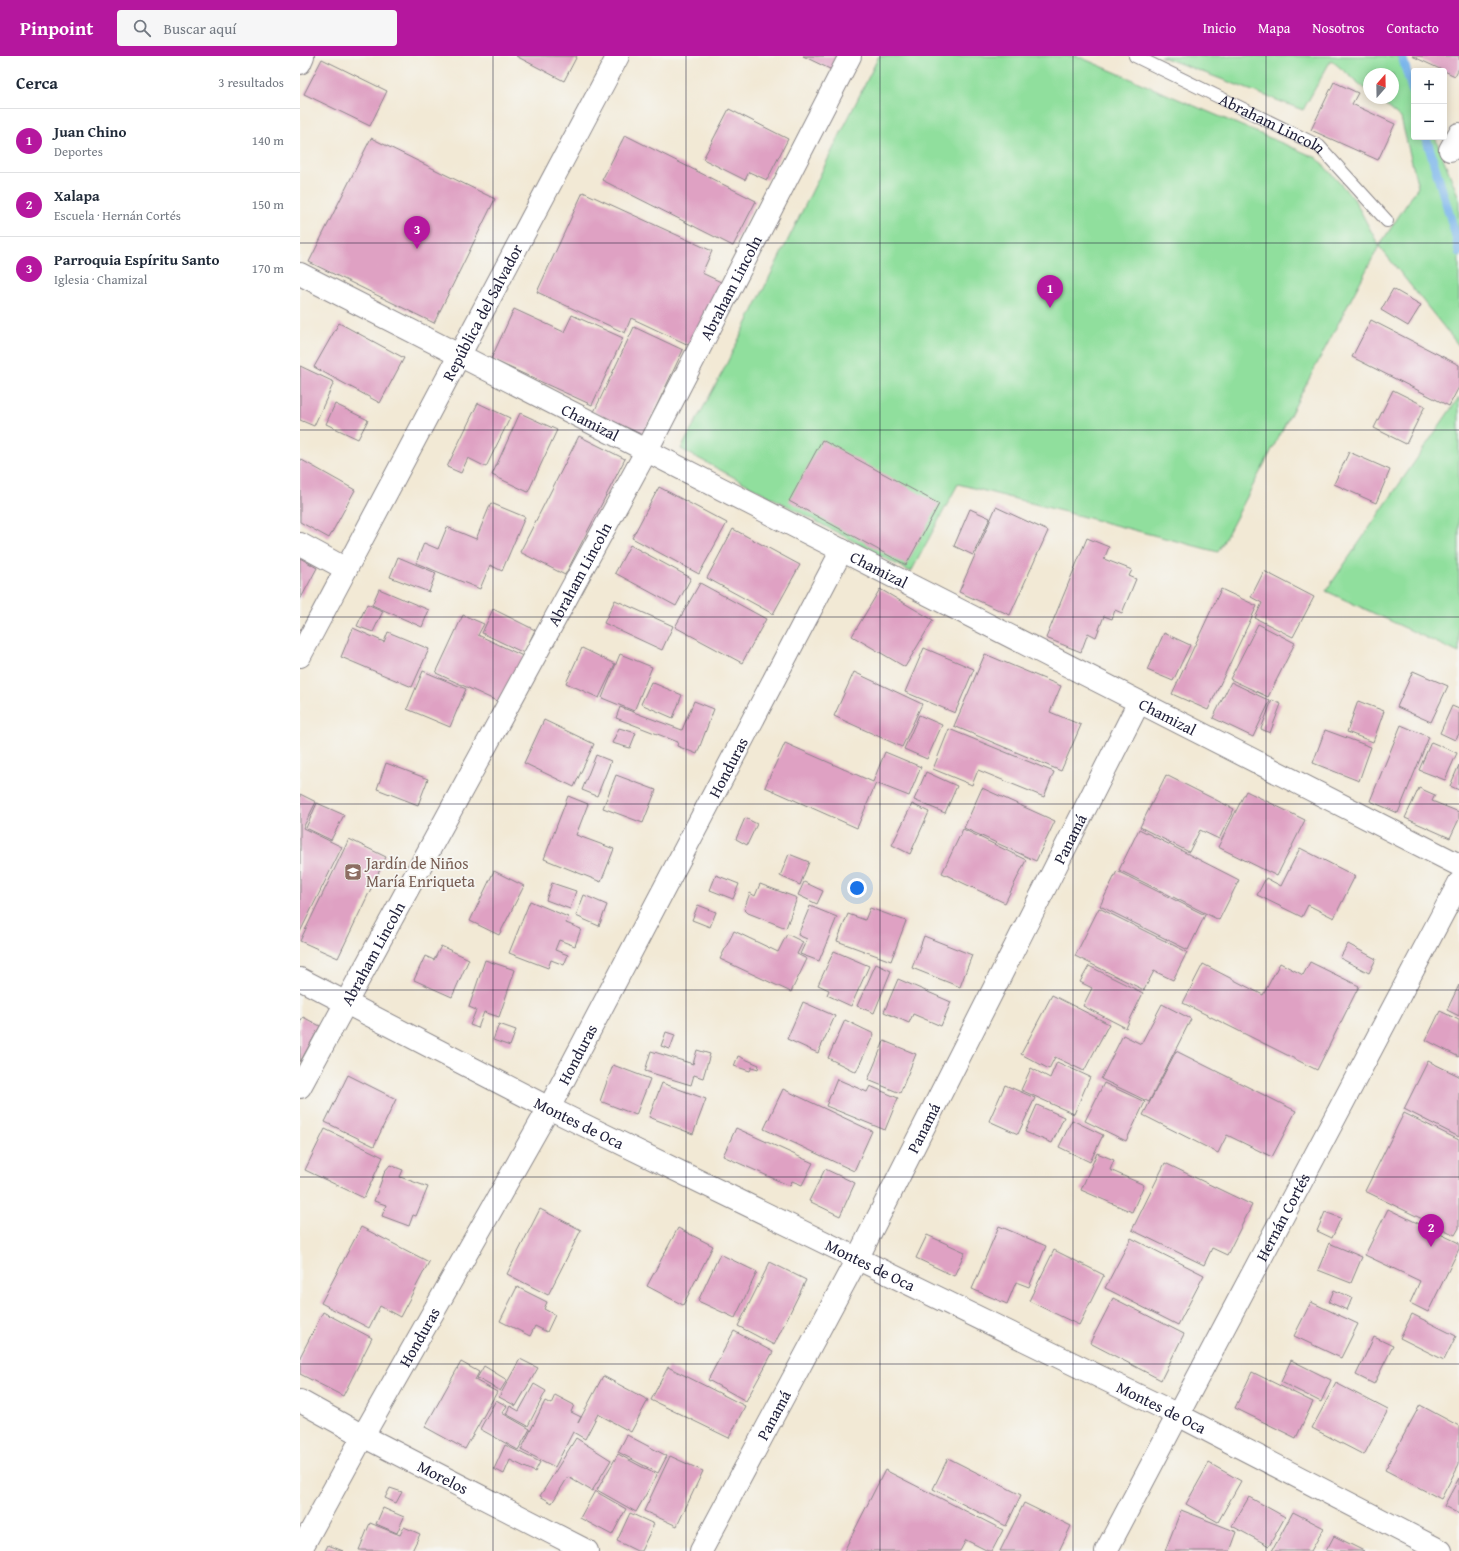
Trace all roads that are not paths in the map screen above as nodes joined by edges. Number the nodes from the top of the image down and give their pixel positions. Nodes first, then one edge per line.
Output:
1 (303, 56) edge
2 (618, 56) edge
3 (850, 56) edge
4 (1135, 56) edge
5 (300, 62) edge
6 (1387, 222) dead end
7 (300, 274) edge
8 (460, 355) junction
9 (647, 450) junction
10 (300, 544) edge
11 (842, 550) junction
12 (346, 569) junction
13 (300, 656) edge
14 (1139, 702) junction
15 (1459, 865) edge
16 (1459, 884) edge
17 (300, 979) edge
18 (346, 1004) junction
19 (300, 1088) edge
20 (548, 1108) junction
21 (858, 1257) junction
22 (300, 1401) edge
23 (1178, 1415) junction
24 (363, 1436) junction
25 (300, 1551) edge
26 (587, 1551) edge
27 (701, 1551) edge
28 (1106, 1551) edge
29 (1441, 1551) edge

1 - 5 street
2 - 8 street, República del Salvador
3 - 9 street, Abraham Lincoln
4 - 6 lane, Abraham Lincoln
7 - 8 street, Chamizal
8 - 9 street, Chamizal
8 - 12 street, República del Salvador
9 - 11 street, Chamizal
9 - 18 street, Abraham Lincoln
10 - 12 street
11 - 14 street, Chamizal
11 - 20 street, Honduras
12 - 13 street, República del Salvador
14 - 15 street, Chamizal
14 - 21 street, Panamá
16 - 23 street, Hernán Cortés
17 - 18 street, Montes de Oca
18 - 19 street, Abraham Lincoln
18 - 20 street, Montes de Oca
20 - 21 street, Montes de Oca
20 - 24 street, Honduras
21 - 23 street, Montes de Oca
21 - 27 street, Panamá
22 - 24 street, Morelos
23 - 28 street, Hernán Cortés
23 - 29 street, Montes de Oca
24 - 25 street, Honduras
24 - 26 street, Morelos

